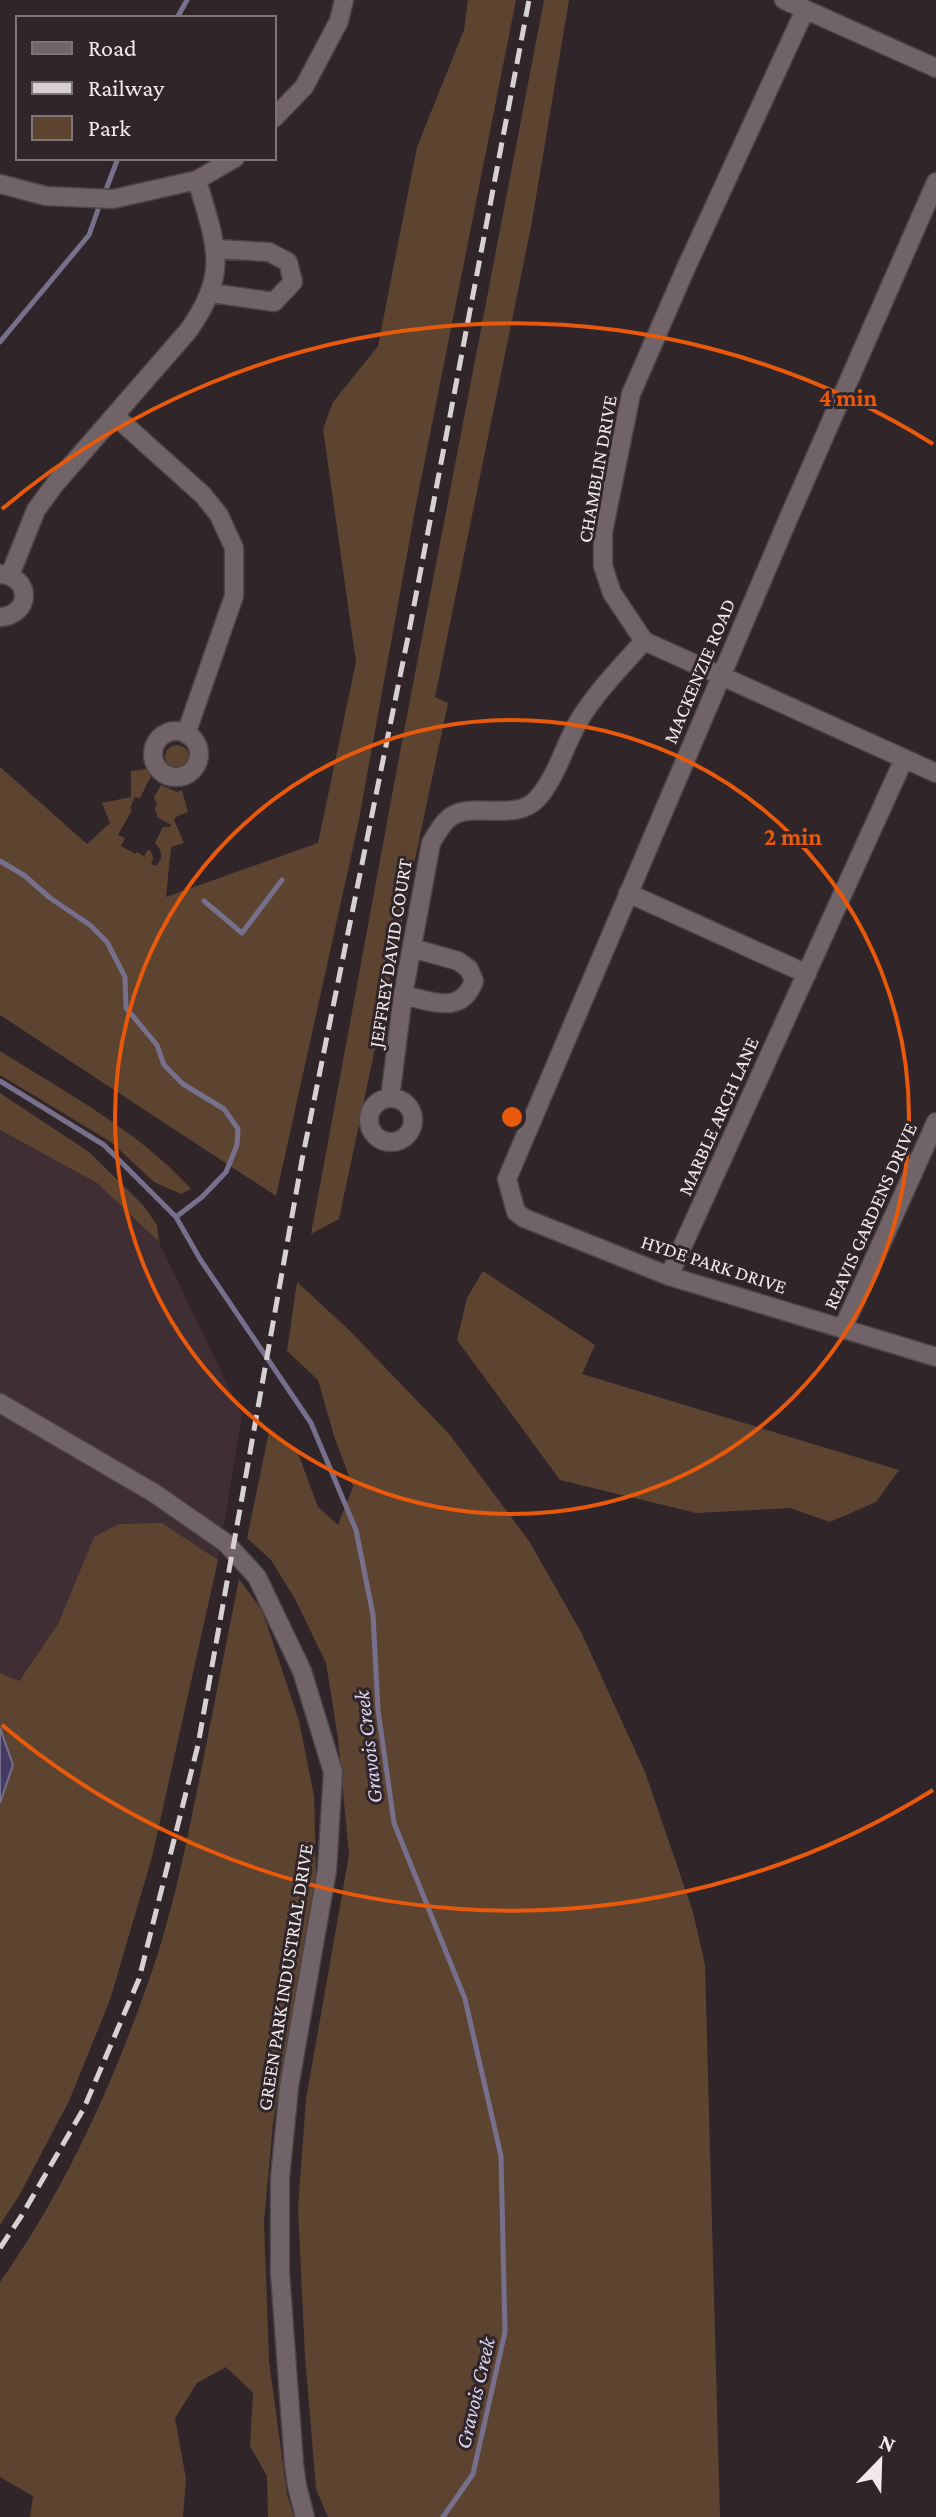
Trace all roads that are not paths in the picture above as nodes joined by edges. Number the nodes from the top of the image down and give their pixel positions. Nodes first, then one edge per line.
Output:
1 (344, 0) edge
2 (784, 0) edge
3 (805, 10) junction
4 (936, 68) edge
5 (276, 116) edge
6 (232, 160) edge
7 (197, 180) junction
8 (936, 182) edge
9 (0, 184) edge
10 (216, 249) junction
11 (211, 293) junction
12 (115, 416) junction
13 (5, 575) edge
14 (0, 617) edge
15 (644, 641) junction
16 (721, 676) junction
17 (186, 734) dead end
18 (904, 759) junction
19 (936, 773) edge
20 (628, 893) junction
21 (412, 948) junction
22 (807, 974) junction
23 (403, 995) junction
24 (390, 1098) dead end
25 (936, 1122) edge
26 (507, 1179) joint
27 (669, 1276) junction
28 (843, 1328) junction
29 (936, 1357) edge
30 (0, 1403) edge
31 (305, 2517) edge

1 - 5 street
2 - 3 street
3 - 4 street
3 - 15 street, CHAMBLIN DRIVE
6 - 7 street
7 - 9 street
7 - 10 street
8 - 16 street, MACKENZIE ROAD
10 - 11 street
10 - 11 street
11 - 12 street
12 - 13 street
12 - 17 street
13 - 14 street
15 - 16 street
15 - 21 street, JEFFREY DAVID COURT
16 - 18 street
16 - 20 street, MACKENZIE ROAD
18 - 19 street
18 - 22 street, MARBLE ARCH LANE
20 - 22 street
20 - 26 street, MACKENZIE ROAD
21 - 23 street, JEFFREY DAVID COURT
21 - 23 street
22 - 27 street, MARBLE ARCH LANE
23 - 24 street, JEFFREY DAVID COURT
25 - 28 street, REAVIS GARDENS DRIVE
26 - 27 street, HYDE PARK DRIVE
27 - 28 street, HYDE PARK DRIVE
28 - 29 street, HYDE PARK DRIVE
30 - 31 street, GREEN PARK INDUSTRIAL DRIVE

